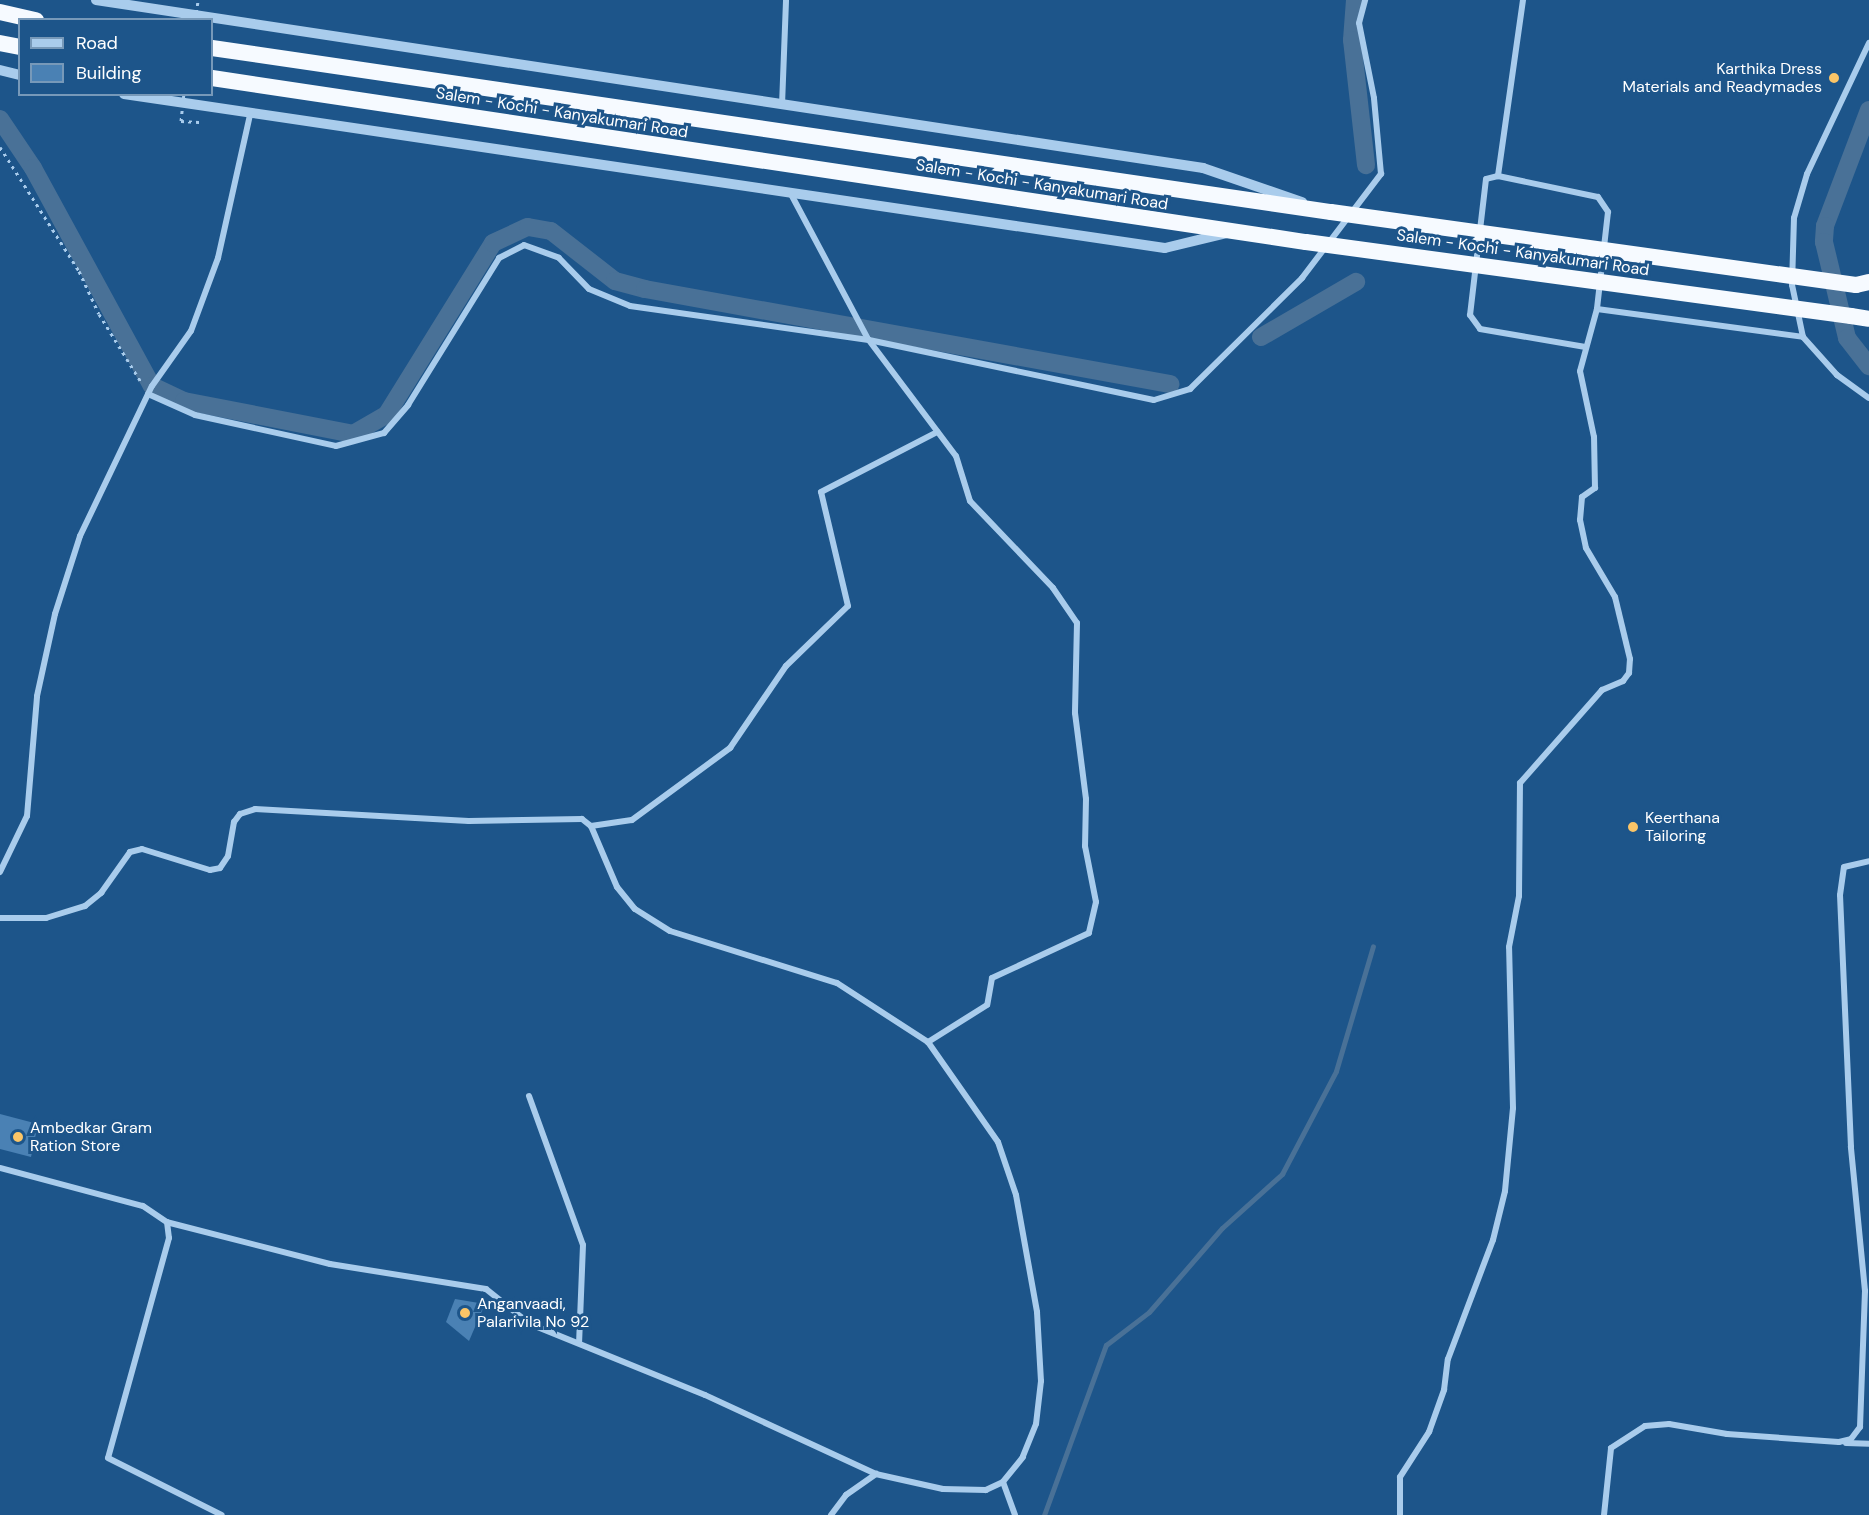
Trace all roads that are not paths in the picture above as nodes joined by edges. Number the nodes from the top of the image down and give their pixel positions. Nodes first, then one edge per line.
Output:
1 (96, 0) edge
2 (786, 0) edge
3 (1365, 0) edge
4 (1522, 0) edge
5 (0, 12) edge
6 (27, 18) edge
7 (0, 43) edge
8 (1869, 43) edge
9 (18, 47) edge
10 (213, 48) edge
11 (0, 70) edge
12 (18, 74) edge
13 (213, 78) edge
14 (136, 96) edge
15 (782, 105) junction
16 (250, 115) junction
17 (1498, 176) junction
18 (792, 196) junction
19 (1331, 212) junction
20 (1232, 232) junction
21 (1865, 285) edge
22 (1597, 309) junction
23 (1869, 319) edge
24 (1803, 337) junction
25 (868, 340) junction
26 (1585, 347) junction
27 (148, 394) junction
28 (1869, 398) edge
29 (936, 432) junction
30 (591, 826) junction
31 (1869, 861) edge
32 (0, 872) edge
33 (0, 918) edge
34 (928, 1042) junction
35 (528, 1096) dead end
36 (0, 1168) edge
37 (167, 1222) junction
38 (579, 1343) junction
39 (1839, 1443) junction
40 (1869, 1444) edge
41 (876, 1474) junction
42 (1003, 1482) junction
43 (222, 1515) edge
44 (831, 1515) edge
45 (1015, 1515) edge
46 (1400, 1515) edge
47 (1604, 1515) edge

1 - 15 street
2 - 15 street
3 - 25 street
4 - 17 street
5 - 6 highway
7 - 9 highway
8 - 24 street
10 - 19 highway, Salem - Kochi - Kanyakumari Road
11 - 12 street
13 - 20 highway, Salem - Kochi - Kanyakumari Road
14 - 16 street
15 - 19 street
16 - 18 street
16 - 27 street
17 - 22 street
17 - 26 street
18 - 20 street
18 - 25 street
19 - 21 highway, Salem - Kochi - Kanyakumari Road, bridge
20 - 23 highway, Salem - Kochi - Kanyakumari Road, bridge
22 - 24 street
22 - 26 street
24 - 28 street
25 - 27 street
25 - 29 street
26 - 46 street
27 - 32 street
29 - 30 street
29 - 34 street
30 - 33 street
30 - 34 street
31 - 39 street
34 - 42 street
35 - 38 street
36 - 37 street
37 - 38 street
37 - 43 street
38 - 41 street
39 - 40 street
39 - 47 street
41 - 42 street
41 - 44 street
42 - 45 street

